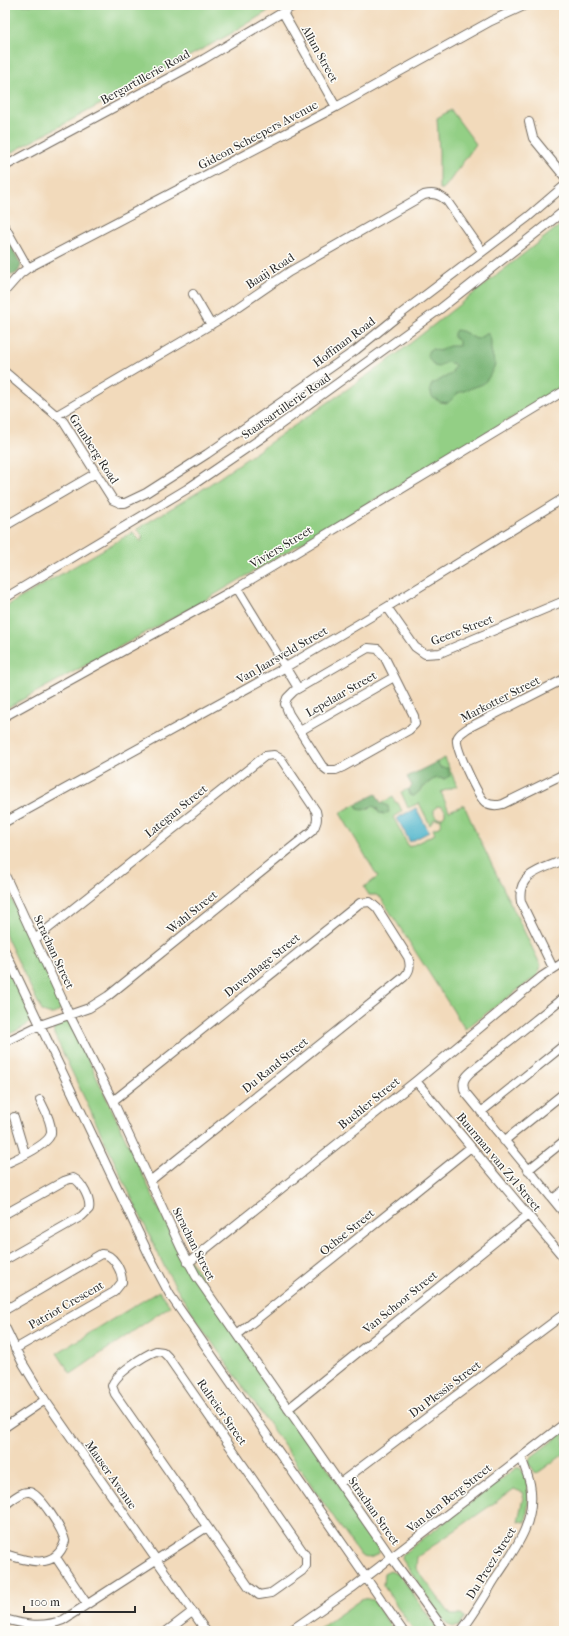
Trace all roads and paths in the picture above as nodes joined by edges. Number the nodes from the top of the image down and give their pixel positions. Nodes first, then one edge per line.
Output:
1 (295, 5) edge
2 (526, 5) edge
3 (283, 13) junction
4 (336, 107) junction
5 (529, 122) dead end
6 (5, 166) edge
7 (564, 176) edge
8 (564, 186) edge
9 (564, 211) edge
10 (5, 227) edge
11 (482, 251) junction
12 (28, 268) junction
13 (5, 291) edge
14 (193, 294) dead end
15 (211, 325) junction
16 (5, 372) edge
17 (564, 392) edge
18 (57, 416) junction
19 (96, 474) junction
20 (564, 498) edge
21 (128, 502) joint
22 (6, 523) edge
23 (237, 588) junction
24 (6, 598) edge
25 (564, 601) edge
26 (387, 607) junction
27 (286, 667) junction
28 (394, 677) junction
29 (564, 679) edge
30 (298, 688) junction
31 (5, 716) edge
32 (300, 731) junction
33 (564, 774) edge
34 (317, 815) joint
35 (5, 822) edge
36 (564, 860) edge
37 (5, 875) edge
38 (36, 939) junction
39 (5, 950) edge
40 (564, 962) edge
41 (411, 965) joint
42 (552, 968) junction
43 (564, 996) edge
44 (69, 1014) junction
45 (40, 1025) junction
46 (5, 1042) edge
47 (564, 1045) edge
48 (416, 1081) junction
49 (564, 1093) edge
50 (40, 1100) dead end
51 (114, 1101) junction
52 (481, 1112) junction
53 (14, 1117) dead end
54 (504, 1141) junction
55 (564, 1141) edge
56 (471, 1148) junction
57 (25, 1154) junction
58 (5, 1164) edge
59 (528, 1170) junction
60 (150, 1181) junction
61 (564, 1190) edge
62 (552, 1199) junction
63 (564, 1213) edge
64 (5, 1214) edge
65 (528, 1215) junction
66 (564, 1258) edge
67 (5, 1260) edge
68 (188, 1263) junction
69 (5, 1310) edge
70 (564, 1314) edge
71 (5, 1327) edge
72 (237, 1335) junction
73 (15, 1349) junction
74 (45, 1400) junction
75 (288, 1409) junction
76 (564, 1424) edge
77 (5, 1428) edge
78 (521, 1457) junction
79 (340, 1482) junction
80 (5, 1505) edge
81 (207, 1528) junction
82 (5, 1554) edge
83 (55, 1556) junction
84 (391, 1557) junction
85 (156, 1559) junction
86 (366, 1576) junction
87 (87, 1604) junction
88 (192, 1612) junction
89 (5, 1618) edge
90 (167, 1631) edge
91 (206, 1631) edge
92 (290, 1631) edge
93 (403, 1631) edge
94 (445, 1631) edge
95 (462, 1631) edge

1 - 3 street, Bergartillerie Road
2 - 4 street, Gideon Scheepers Avenue
3 - 4 street, Allun Street
3 - 6 street, Bergartillerie Road
4 - 12 street, Gideon Scheepers Avenue
5 - 7 street
8 - 11 street, Hoffman Road
9 - 24 street, Staatsartillerie Road
10 - 12 street
11 - 15 street, Baaij Road
11 - 21 street, Hoffman Road
12 - 13 street, Gideon Scheepers Avenue
14 - 15 street
15 - 18 street, Baaij Road
16 - 18 street, Grunberg Road
17 - 23 street, Viviers Street
18 - 19 street, Grunberg Road
19 - 21 street, Grunberg Road
19 - 22 street
20 - 26 street, Van Jaarsveld Street
23 - 27 street
23 - 31 street, Viviers Street
25 - 26 street, Geere Street
26 - 27 street, Van Jaarsveld Street
27 - 30 street
27 - 35 street, Van Jaarsveld Street
28 - 30 street
28 - 32 street, Lepelaar Street
28 - 32 street
29 - 33 street, Markotter Street
30 - 32 street
34 - 38 street, Lategan Street
34 - 44 street, Wahl Street
36 - 42 street
37 - 38 street, Strachan Street
38 - 44 street, Strachan Street
39 - 45 street
40 - 42 street, Buchler Street
41 - 51 street, Duvenhage Street
41 - 60 street, Du Rand Street
42 - 48 street, Buchler Street
43 - 52 street
44 - 45 street, Wahl Street
44 - 51 street, Strachan Street
45 - 46 street, Wahl Street
45 - 86 street
47 - 52 street
48 - 56 street, Buurman van Zyl Street
48 - 68 street, Buchler Street
49 - 54 street
50 - 57 street
51 - 60 street, Strachan Street
52 - 54 street
53 - 57 street
54 - 59 street
55 - 59 street
56 - 65 street, Buurman van Zyl Street
56 - 72 street, Ochse Street
57 - 58 street
59 - 62 street
60 - 68 street, Strachan Street
61 - 62 street
62 - 63 street
64 - 67 street
65 - 66 street, Buurman van Zyl Street
65 - 75 street, Van Schoor Street
68 - 72 street, Strachan Street
69 - 73 street, Patriot Crescent
70 - 79 street, Du Plessis Street
71 - 73 street, Mauser Avenue
72 - 75 street, Strachan Street
73 - 74 street, Mauser Avenue
74 - 77 street
74 - 85 street, Mauser Avenue
75 - 79 street, Strachan Street
76 - 78 street, Van den Berg Street
78 - 84 street, Van den Berg Street
78 - 95 street, Du Preez Street
79 - 84 street, Strachan Street
80 - 83 street
81 - 81 street, Ralreier Street
81 - 85 street
82 - 83 street
83 - 87 street
84 - 86 street, Van den Berg Street
84 - 94 street, Strachan Street
85 - 87 street
85 - 88 street, Mauser Avenue
86 - 92 street, Van den Berg Street
86 - 93 street
87 - 89 street
88 - 90 street
88 - 91 street, Mauser Avenue

